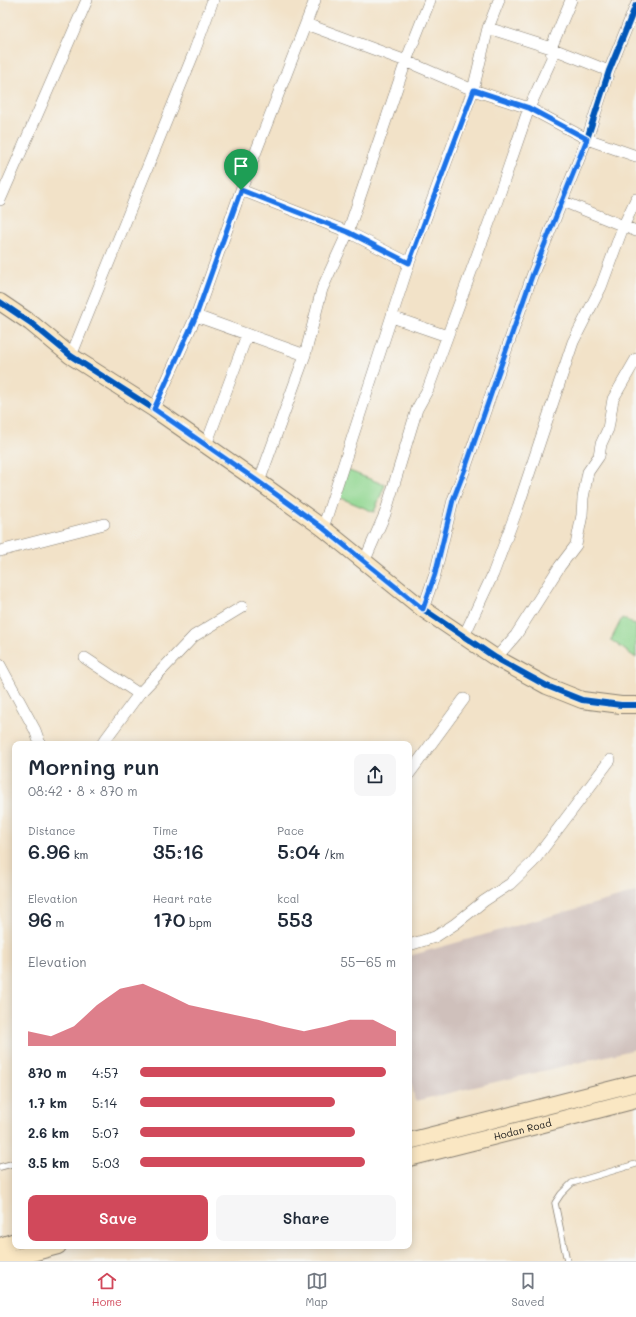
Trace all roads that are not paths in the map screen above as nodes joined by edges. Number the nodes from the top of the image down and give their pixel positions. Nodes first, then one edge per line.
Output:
1 (87, 0) edge
2 (213, 0) edge
3 (315, 0) edge
4 (430, 0) edge
5 (499, 0) edge
6 (571, 0) edge
7 (636, 5) edge
8 (306, 24) junction
9 (488, 28) junction
10 (551, 48) junction
11 (406, 61) junction
12 (609, 71) junction
13 (474, 90) junction
14 (529, 108) junction
15 (587, 139) junction
16 (636, 156) edge
17 (241, 190) junction
18 (636, 199) edge
19 (0, 200) edge
20 (562, 201) junction
21 (624, 227) junction
22 (348, 232) junction
23 (636, 232) edge
24 (409, 263) junction
25 (0, 302) edge
26 (196, 316) junction
27 (392, 317) junction
28 (248, 335) junction
29 (447, 336) junction
30 (305, 355) junction
31 (71, 356) junction
32 (636, 359) edge
33 (154, 409) junction
34 (206, 445) junction
35 (259, 482) junction
36 (104, 524) dead end
37 (323, 528) junction
38 (0, 551) edge
39 (364, 562) junction
40 (242, 607) dead end
41 (423, 609) junction
42 (464, 636) junction
43 (85, 658) dead end
44 (496, 658) junction
45 (0, 665) edge
46 (139, 694) junction
47 (464, 699) dead end
48 (636, 705) edge
49 (39, 741) edge
50 (104, 741) edge
51 (610, 760) dead end
52 (412, 770) edge
53 (412, 944) edge
54 (636, 1083) edge
55 (636, 1100) edge
56 (412, 1140) edge
57 (412, 1157) edge
58 (12, 1164) edge
59 (636, 1164) edge
60 (0, 1167) edge
61 (12, 1243) edge
62 (0, 1246) edge
63 (47, 1249) edge
64 (2, 1261) edge
65 (567, 1261) edge

1 - 19 street
2 - 31 street
3 - 8 street
4 - 11 street
5 - 9 street
6 - 10 street
7 - 12 street
8 - 11 street
8 - 17 street
9 - 10 street
9 - 13 street
10 - 12 street
10 - 14 street
11 - 13 street
11 - 22 street
12 - 15 street
13 - 14 street
13 - 24 street
14 - 15 street
14 - 29 street
15 - 16 street
15 - 20 street
17 - 22 street
17 - 26 street
18 - 21 street
20 - 21 street
20 - 41 street
21 - 23 street
21 - 42 street
22 - 24 street
22 - 30 street
24 - 27 street
25 - 31 street
26 - 28 street
26 - 33 street
27 - 29 street
27 - 37 street
28 - 30 street
28 - 34 street
29 - 39 street
30 - 35 street
31 - 33 street
32 - 44 street
33 - 34 street
34 - 35 street
35 - 37 street
36 - 38 street
37 - 39 street
39 - 41 street
40 - 46 street
41 - 42 street
42 - 44 street
43 - 46 street
44 - 48 street
45 - 49 street
46 - 50 street
47 - 52 street
51 - 53 street
54 - 56 street, Hodan Road
55 - 57 street, Hodan Road
58 - 60 lane
59 - 65 lane
61 - 62 street
63 - 64 street

